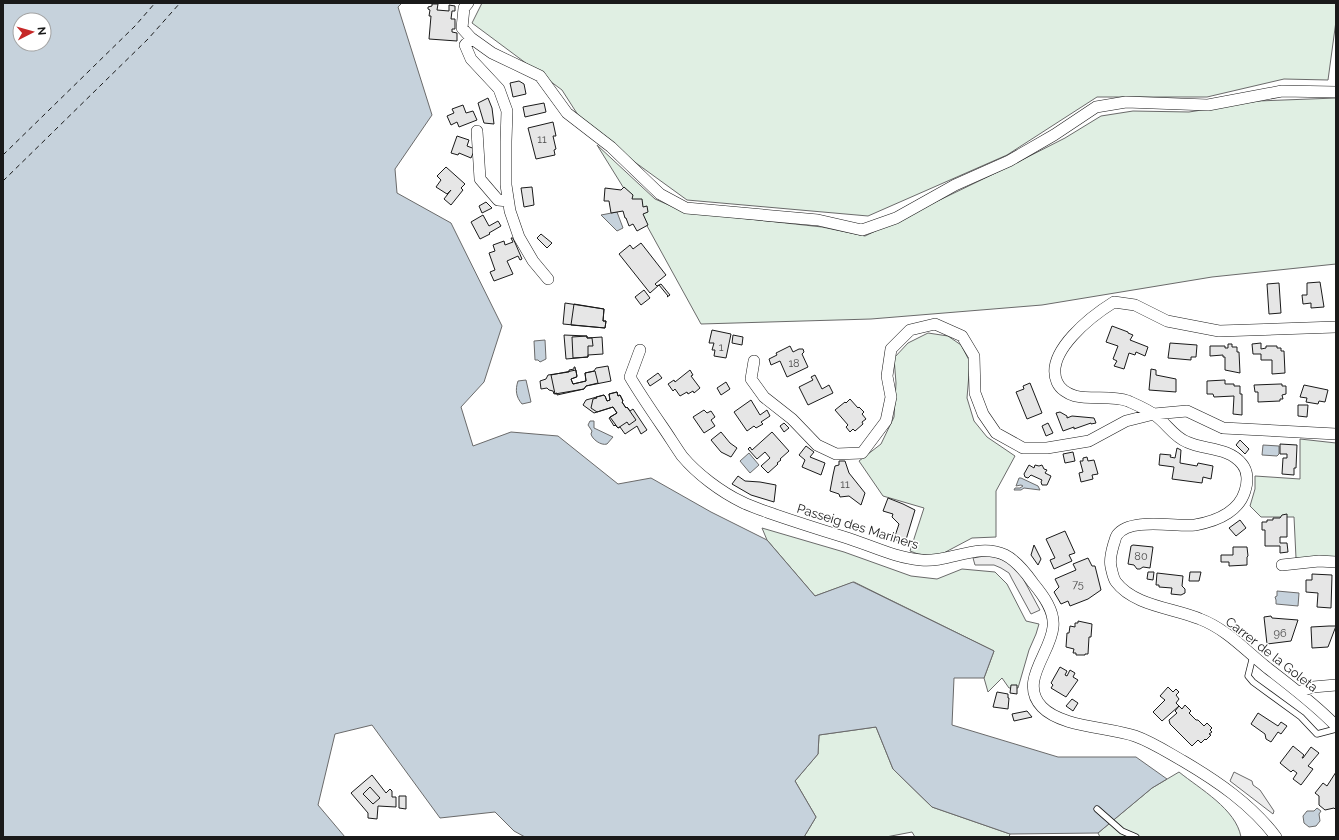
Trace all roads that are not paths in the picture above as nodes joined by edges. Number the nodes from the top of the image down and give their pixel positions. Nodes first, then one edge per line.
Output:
1 (468, 3) edge
2 (470, 38) junction
3 (1336, 92) edge
4 (477, 131) dead end
5 (508, 201) junction
6 (548, 279) dead end
7 (1336, 327) edge
8 (640, 350) dead end
9 (754, 361) dead end
10 (1154, 414) junction
11 (1336, 434) edge
12 (1336, 562) edge
13 (1282, 565) dead end
14 (1253, 656) junction
15 (1336, 685) edge
16 (1298, 692) junction
17 (1336, 726) edge
18 (1336, 730) edge
19 (1097, 809) dead end
20 (1268, 826) junction
21 (1136, 837) edge
22 (1262, 837) edge
23 (1276, 837) edge

1 - 2 street
2 - 3 street
2 - 5 street
4 - 5 street
5 - 6 street
7 - 10 street, Carrer de la Goleta
8 - 20 street, Passeig des Mariners
9 - 10 street
10 - 11 street
10 - 14 street, Carrer de la Goleta
12 - 13 street
14 - 16 street, Carrer de la Goleta
14 - 18 lane
15 - 16 street
16 - 17 street, Carrer de la Goleta
19 - 21 lane
20 - 22 street
20 - 23 street

